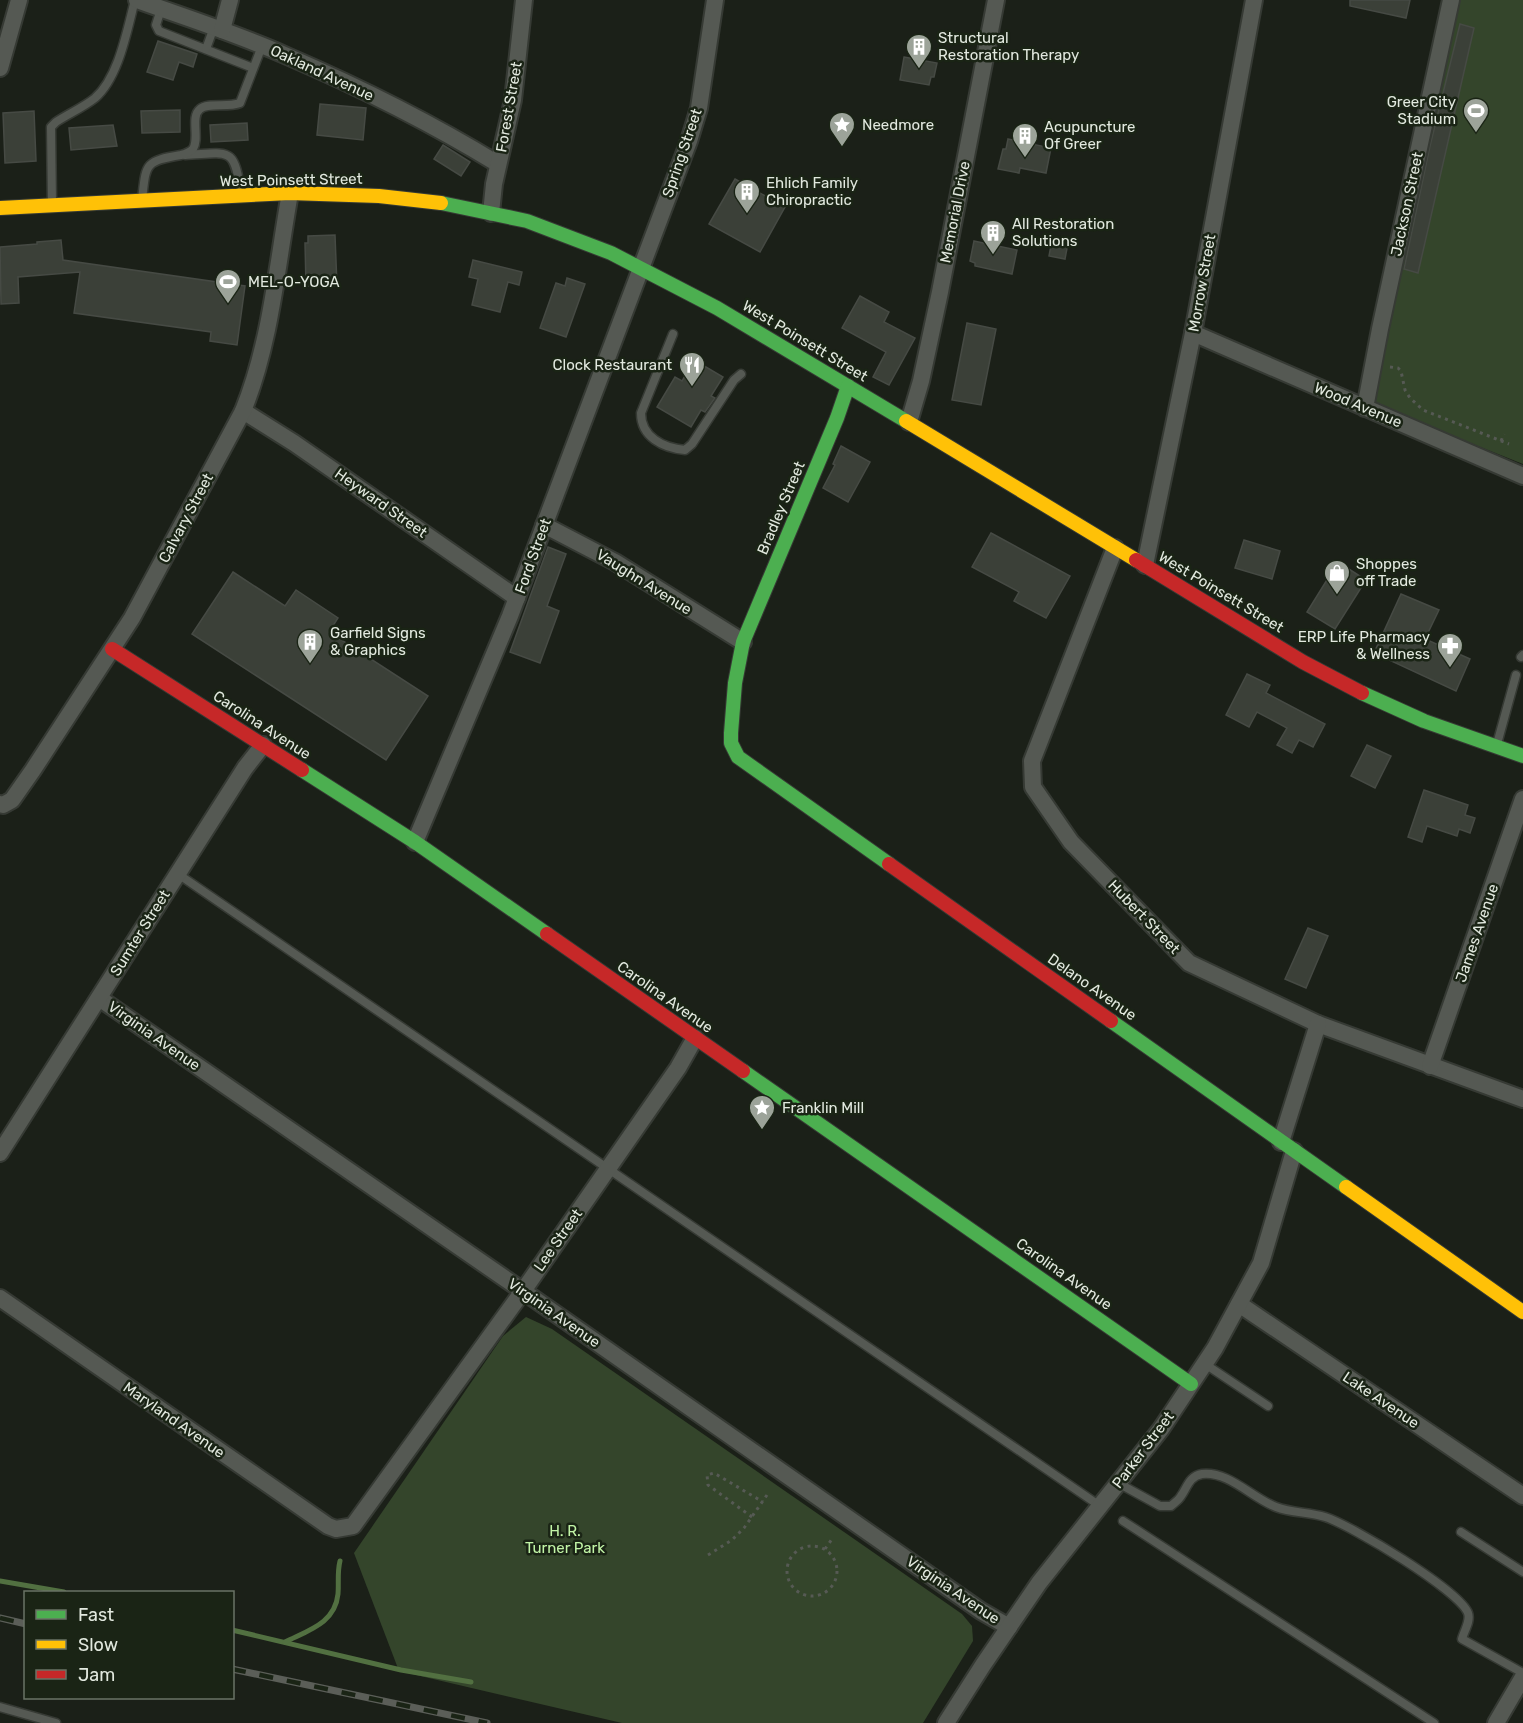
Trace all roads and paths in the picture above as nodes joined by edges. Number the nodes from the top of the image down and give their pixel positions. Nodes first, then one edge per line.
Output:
1 (19, 0) edge
2 (136, 0) edge
3 (230, 0) edge
4 (524, 0) edge
5 (715, 0) edge
6 (996, 0) edge
7 (1254, 0) edge
8 (1451, 0) edge
9 (161, 9) junction
10 (218, 29) junction
11 (262, 46) junction
12 (206, 49) junction
13 (0, 68) edge
14 (254, 68) junction
15 (185, 154) junction
16 (498, 164) junction
17 (290, 193) junction
18 (241, 195) junction
19 (142, 200) junction
20 (51, 205) junction
21 (0, 208) edge
22 (491, 213) junction
23 (641, 266) junction
24 (1193, 333) junction
25 (673, 334) dead end
26 (1374, 364) junction
27 (741, 374) dead end
28 (848, 386) junction
29 (1365, 408) junction
30 (243, 411) junction
31 (909, 422) junction
32 (1504, 434) dead end
33 (1501, 441) junction
34 (1509, 444) dead end
35 (1523, 476) edge
36 (544, 525) junction
37 (1115, 548) junction
38 (1145, 565) junction
39 (517, 598) junction
40 (743, 642) junction
41 (112, 649) junction
42 (1516, 675) dead end
43 (263, 745) junction
44 (1497, 747) junction
45 (1523, 756) edge
46 (1523, 800) edge
47 (1, 806) edge
48 (415, 842) junction
49 (178, 874) junction
50 (99, 998) junction
51 (1318, 1024) junction
52 (695, 1038) junction
53 (1430, 1066) junction
54 (1523, 1099) edge
55 (1288, 1147) junction
56 (0, 1153) edge
57 (608, 1169) junction
58 (523, 1291) junction
59 (0, 1298) edge
60 (1239, 1304) junction
61 (1523, 1312) edge
62 (1205, 1364) junction
63 (1191, 1384) junction
64 (1268, 1406) dead end
65 (1118, 1483) junction
66 (767, 1495) dead end
67 (1523, 1496) edge
68 (763, 1502) junction
69 (1100, 1506) junction
70 (752, 1517) junction
71 (1123, 1521) dead end
72 (353, 1526) joint
73 (1461, 1532) dead end
74 (832, 1539) dead end
75 (825, 1549) junction
76 (708, 1555) dead end
77 (1523, 1572) edge
78 (1009, 1627) junction
79 (1523, 1675) edge
80 (1518, 1697) edge
81 (0, 1707) edge
82 (56, 1723) edge
83 (946, 1723) edge
84 (1434, 1723) edge
85 (1496, 1723) edge

1 - 13 street
2 - 9 street, Oakland Avenue
2 - 20 lane
3 - 10 street
4 - 16 street, Forest Street
5 - 23 street, Spring Street
6 - 31 street, Memorial Drive
7 - 24 street, Morrow Street
8 - 26 street, Jackson Street
9 - 10 street, Oakland Avenue
9 - 12 lane
10 - 11 street, Oakland Avenue
10 - 12 lane
11 - 14 lane
11 - 16 street, Oakland Avenue
12 - 14 lane
14 - 15 lane
15 - 18 lane
15 - 19 lane
16 - 22 street, Forest Street
17 - 18 street, West Poinsett Street
17 - 22 street, West Poinsett Street
17 - 30 street, Calvary Street
18 - 19 street, West Poinsett Street
19 - 20 street, West Poinsett Street
20 - 21 street, West Poinsett Street
22 - 23 street, West Poinsett Street
23 - 28 street, West Poinsett Street
23 - 36 street, Ford Street
24 - 29 street, Wood Avenue
24 - 38 street, Morrow Street
25 - 27 lane
26 - 29 street, Jackson Street
26 - 33 path
28 - 31 street, West Poinsett Street
28 - 40 street, Bradley Street
29 - 35 street, Wood Avenue
30 - 39 street, Heyward Street
30 - 41 street, Calvary Street
31 - 37 street, West Poinsett Street
32 - 33 path
33 - 34 path
36 - 39 street, Ford Street
36 - 40 street, Vaughn Avenue
37 - 38 street, West Poinsett Street
37 - 51 street, Hubert Street
38 - 44 street, West Poinsett Street
39 - 48 street, Ford Street
40 - 55 street, Delano Avenue
41 - 43 street, Carolina Avenue
41 - 47 street, Calvary Street
42 - 44 lane
43 - 48 street, Carolina Avenue
43 - 49 street, Sumter Street
44 - 45 street, West Poinsett Street
46 - 53 street, James Avenue
48 - 52 street, Carolina Avenue
49 - 50 street, Sumter Street
49 - 57 lane
50 - 56 street, Sumter Street
50 - 58 street, Virginia Avenue
51 - 53 street, Hubert Street
51 - 55 street, Parker Street
52 - 57 street, Lee Street
52 - 63 street, Carolina Avenue
53 - 54 street, Hubert Street
55 - 60 street, Parker Street
55 - 61 street, Delano Avenue
57 - 58 street, Lee Street
57 - 69 lane
58 - 72 street, Lee Street
58 - 78 street, Virginia Avenue
59 - 72 street, Maryland Avenue
60 - 62 street, Parker Street
60 - 67 street, Lake Avenue
62 - 63 street, Parker Street
62 - 64 lane
63 - 65 street, Parker Street
65 - 69 street, Parker Street
65 - 79 lane
66 - 68 path
68 - 70 path
68 - 70 path
69 - 78 street, Parker Street
70 - 76 path
71 - 84 lane
73 - 77 lane
74 - 75 path
75 - 75 path
78 - 83 street, Parker Street
79 - 80 street
80 - 85 street
81 - 82 lane

